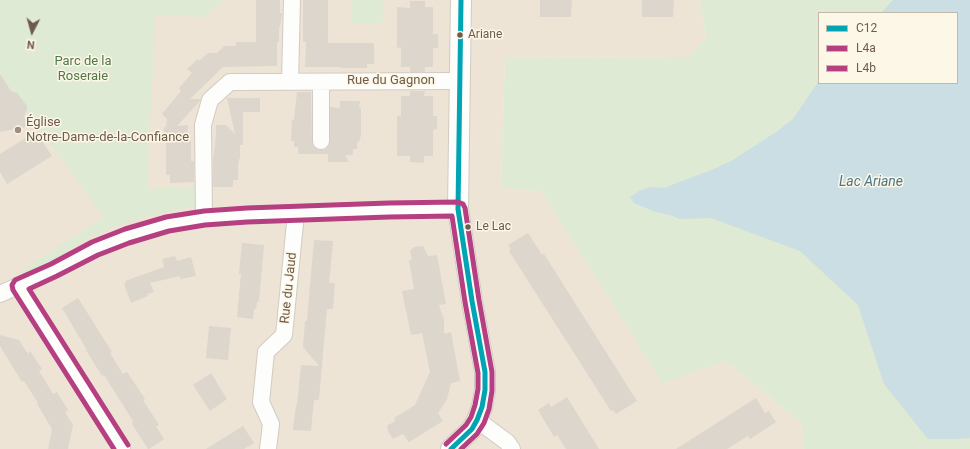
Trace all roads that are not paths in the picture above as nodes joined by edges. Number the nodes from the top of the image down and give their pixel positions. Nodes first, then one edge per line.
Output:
1 (292, 0) edge
2 (461, 0) edge
3 (461, 81) junction
4 (290, 82) junction
5 (321, 82) junction
6 (321, 141) dead end
7 (458, 209) junction
8 (296, 213) junction
9 (204, 218) junction
10 (20, 286) junction
11 (0, 294) edge
12 (477, 420) junction
13 (122, 449) edge
14 (268, 449) edge
15 (451, 449) edge
16 (512, 449) edge

1 - 4 street
2 - 3 street
3 - 5 street, Rue du Gagnon
3 - 7 street
4 - 5 street, Rue du Gagnon
4 - 9 street, Rue du Gagnon
5 - 6 street
7 - 8 street
7 - 12 street
8 - 9 street
8 - 14 street, Rue du Jaud
9 - 10 street
10 - 11 street
10 - 13 street
12 - 15 street
12 - 16 street

